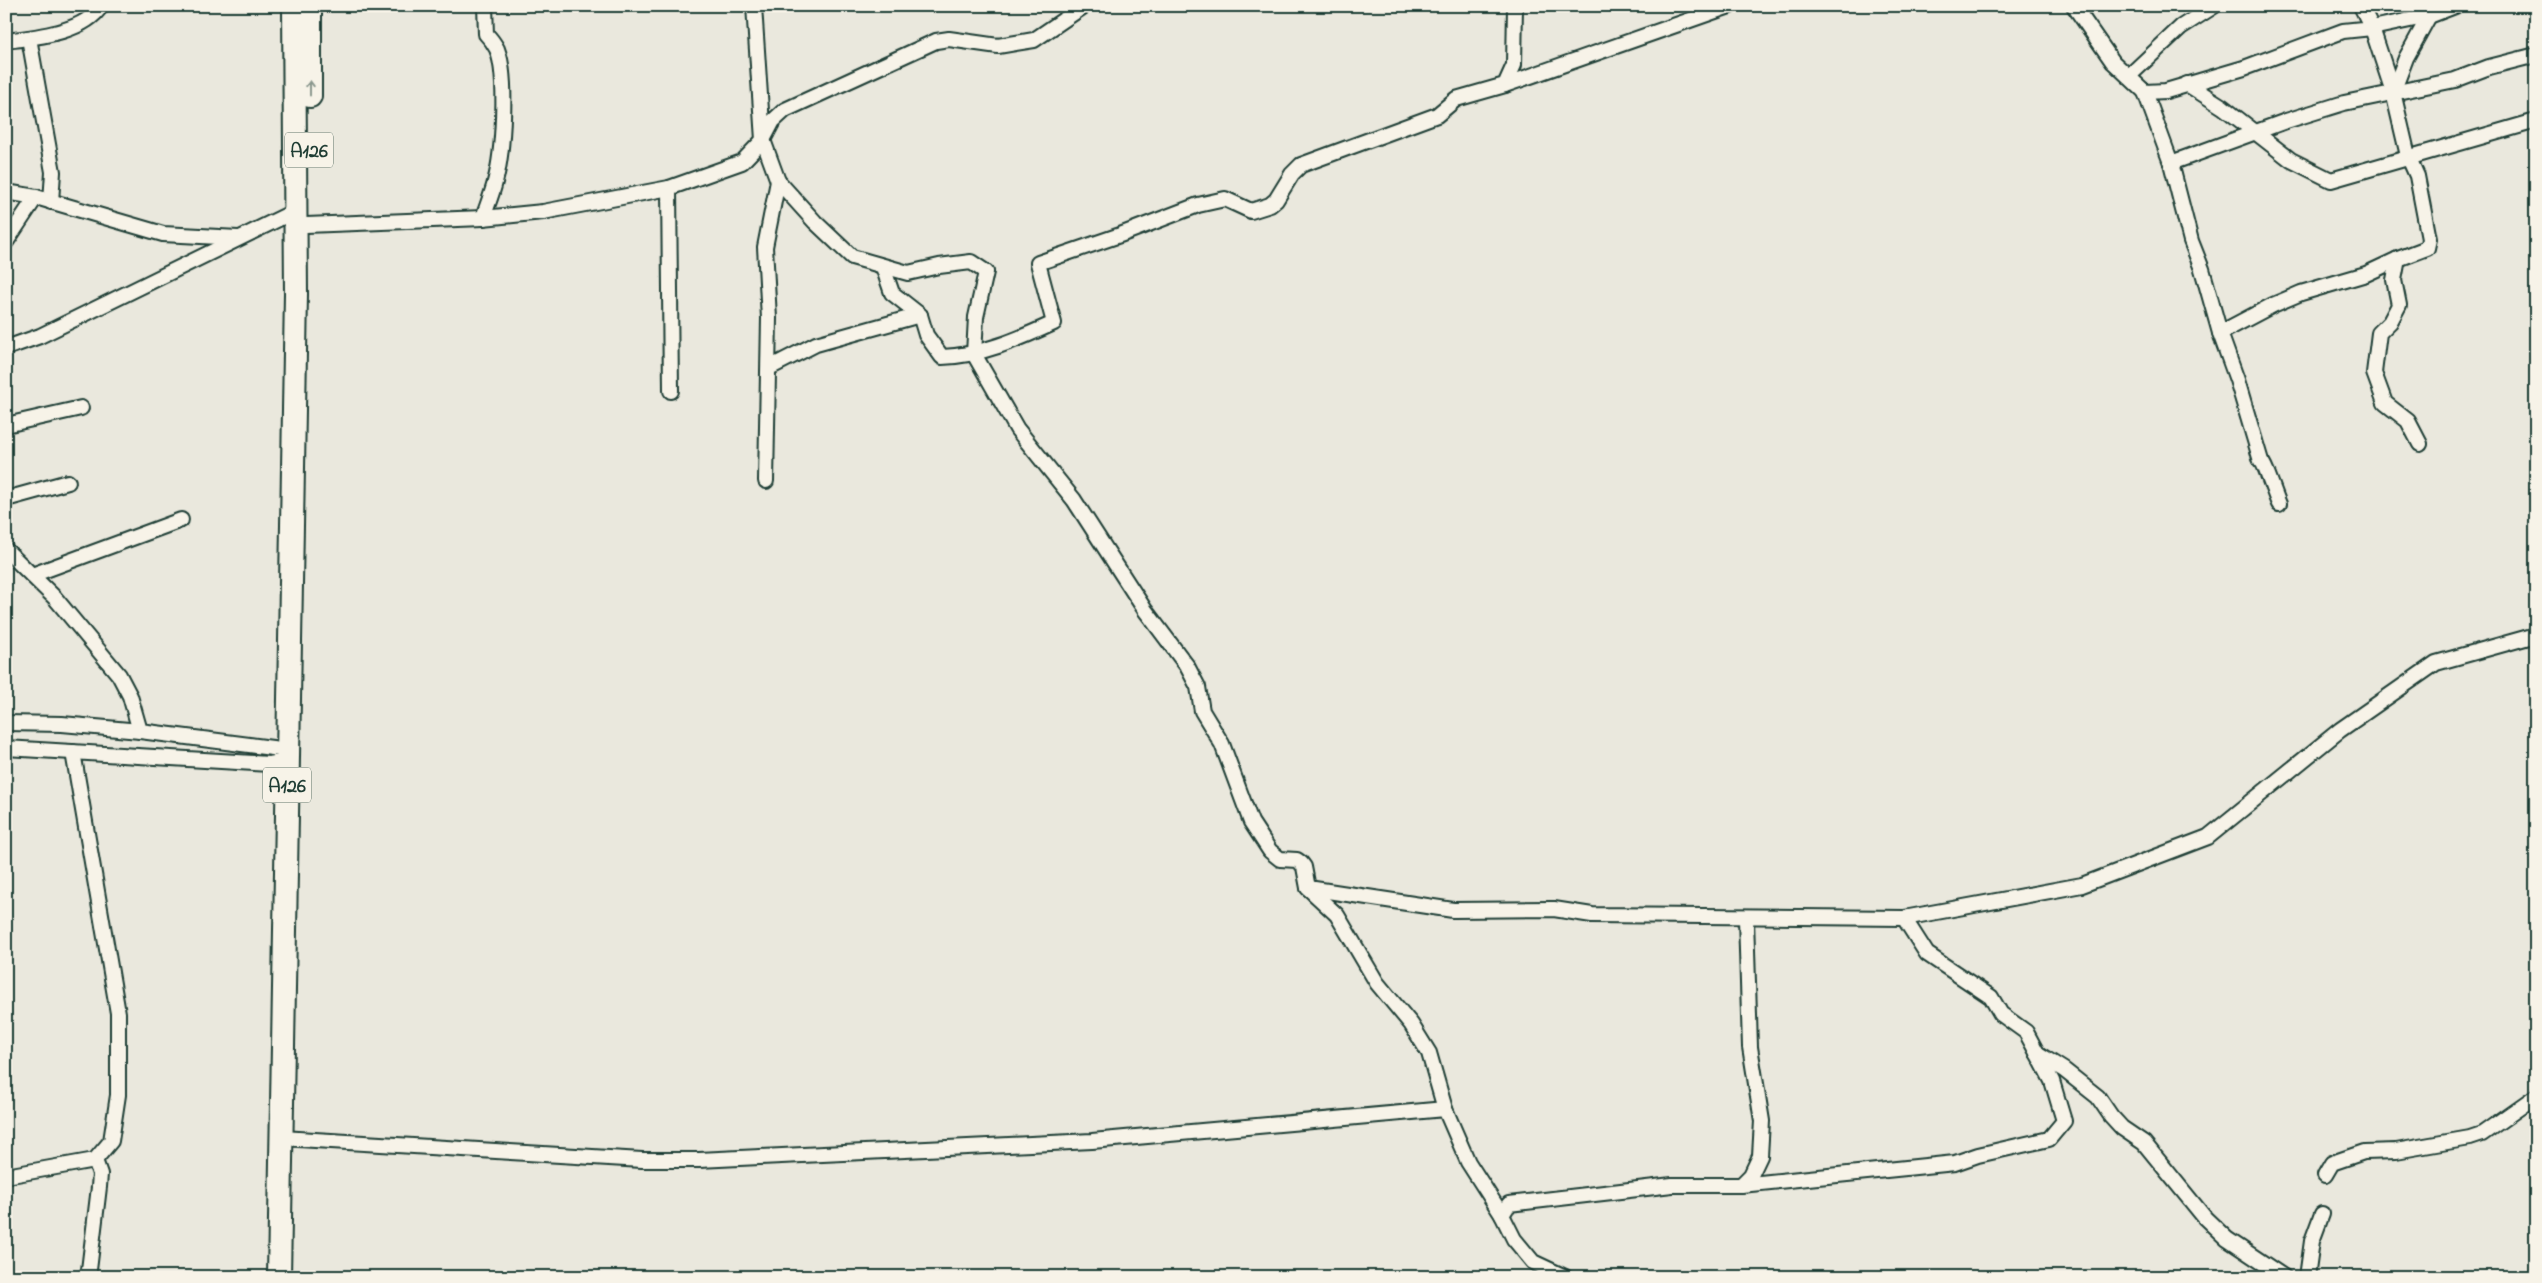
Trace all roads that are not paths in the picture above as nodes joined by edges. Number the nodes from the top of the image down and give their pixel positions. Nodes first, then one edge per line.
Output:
1 (101, 6) edge
2 (294, 6) edge
3 (310, 6) edge
4 (485, 6) edge
5 (754, 6) edge
6 (1084, 6) edge
7 (1515, 6) edge
8 (1730, 6) edge
9 (2074, 6) edge
10 (2214, 6) edge
11 (2362, 6) edge
12 (2455, 6) edge
13 (2429, 16) junction
14 (2372, 28) junction
15 (29, 38) junction
16 (6, 41) edge
17 (2536, 55) edge
18 (2129, 76) junction
19 (2187, 84) junction
20 (1505, 85) junction
21 (2145, 92) junction
22 (2393, 92) junction
23 (2536, 121) edge
24 (2258, 133) junction
25 (763, 140) junction
26 (2408, 156) junction
27 (2171, 163) junction
28 (778, 181) junction
29 (669, 188) junction
30 (6, 192) edge
31 (36, 197) junction
32 (51, 202) junction
33 (301, 218) junction
34 (483, 218) junction
35 (242, 238) junction
36 (6, 242) edge
37 (2398, 259) junction
38 (883, 267) junction
39 (920, 315) junction
40 (2220, 333) junction
41 (6, 348) edge
42 (974, 354) junction
43 (769, 368) junction
44 (671, 391) dead end
45 (81, 408) dead end
46 (6, 425) edge
47 (2420, 444) dead end
48 (766, 481) dead end
49 (68, 482) dead end
50 (6, 500) edge
51 (2279, 504) dead end
52 (181, 520) dead end
53 (6, 550) edge
54 (32, 575) junction
55 (2536, 635) edge
56 (6, 723) edge
57 (140, 731) junction
58 (6, 748) edge
59 (73, 752) junction
60 (288, 756) junction
61 (1308, 888) junction
62 (1746, 918) junction
63 (1904, 918) junction
64 (2038, 1053) junction
65 (2536, 1096) edge
66 (1445, 1109) junction
67 (282, 1138) junction
68 (95, 1160) junction
69 (2325, 1175) dead end
70 (6, 1176) edge
71 (1741, 1185) junction
72 (1502, 1214) junction
73 (2322, 1214) dead end
74 (86, 1277) edge
75 (280, 1277) edge
76 (1565, 1277) edge
77 (2284, 1277) edge
78 (2307, 1277) edge

1 - 15 street
2 - 33 highway, A126
33 -> 3 highway, A126
4 - 34 street
5 - 25 street
6 - 25 street
7 - 20 street
8 - 20 street
9 - 18 street
10 - 18 street
11 - 14 street
12 - 13 street
13 - 14 street
13 - 22 street
14 - 19 street
14 - 22 street
15 - 16 street
15 - 32 street
17 - 22 street
18 - 21 street
19 - 21 street
19 - 24 street
20 - 42 street
21 - 27 street
22 - 24 street
22 - 26 street
23 - 26 street
24 - 26 street
24 - 27 street
25 - 28 street
25 - 29 street
26 - 37 street
27 - 40 street
28 - 38 street
28 - 43 street
29 - 34 street
29 - 44 street
30 - 31 street
31 - 32 street
31 - 36 street
32 - 35 street
33 - 34 street
33 - 35 street
33 - 60 highway, A126
35 - 41 street
37 - 40 street
37 - 47 street
38 - 39 street
38 - 42 street
39 - 42 street
39 - 43 street
40 - 51 street
42 - 61 street
43 - 48 street
45 - 46 street
49 - 50 street
52 - 54 street
53 - 54 street
54 - 57 street
55 - 63 street
56 - 57 street
57 - 60 street
58 - 59 street
59 - 60 street
59 - 68 street
60 - 67 highway, A126
61 - 62 street
61 - 66 street
62 - 63 street
62 - 71 street
63 - 64 street
64 - 71 street
64 - 77 street
65 - 69 street
66 - 67 street
66 - 72 street
67 - 75 highway, A126
68 - 70 street
68 - 74 street
71 - 72 street
72 - 76 street
73 - 78 street

